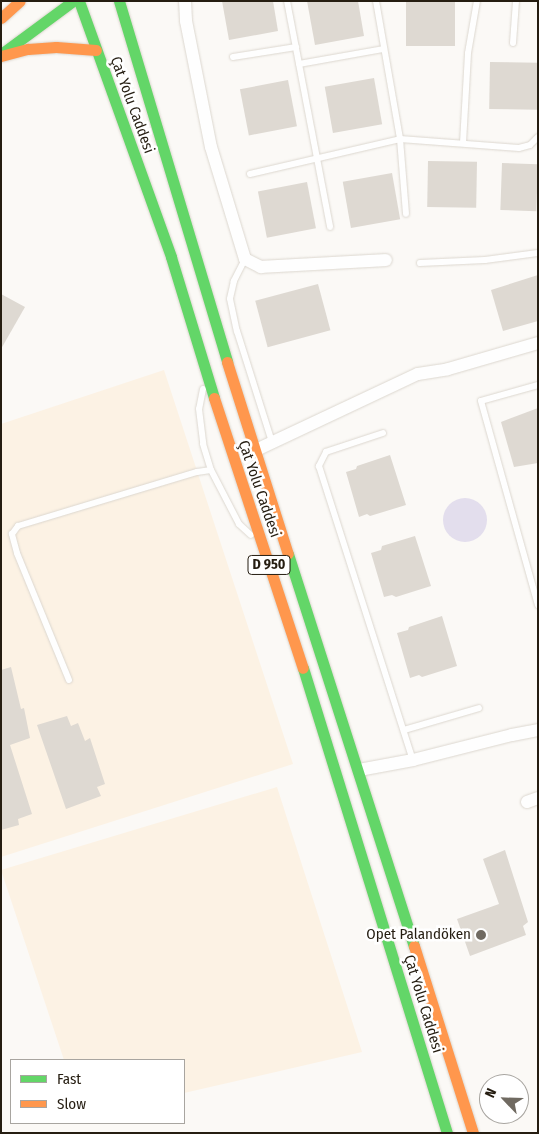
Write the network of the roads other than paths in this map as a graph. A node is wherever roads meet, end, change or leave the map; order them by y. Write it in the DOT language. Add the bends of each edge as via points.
graph roads {
  1 [pos="9,1"];
  2 [pos="20,1"];
  3 [pos="73,1"];
  4 [pos="80,1"];
  5 [pos="119,1"];
  6 [pos="185,1"];
  7 [pos="288,1"];
  8 [pos="376,1"];
  9 [pos="477,1"];
  10 [pos="516,1"];
  11 [pos="1,14"];
  12 [pos="1,18"];
  13 [pos="513,43"];
  14 [pos="296,47"];
  15 [pos="96,50"];
  16 [pos="383,50"];
  17 [pos="1,55"];
  18 [pos="233,57"];
  19 [pos="299,64"];
  20 [pos="538,137"];
  21 [pos="400,139"];
  22 [pos="463,143"];
  23 [pos="317,158"];
  24 [pos="250,174"];
  25 [pos="406,214"];
  26 [pos="330,226"];
  27 [pos="538,253"];
  28 [pos="245,259"];
  29 [pos="386,260"];
  30 [pos="420,263"];
  31 [pos="538,343"];
  32 [pos="207,374"];
  33 [pos="538,385"];
  34 [pos="383,432"];
  35 [pos="272,442"];
  36 [pos="254,451"];
  37 [pos="211,470"];
  38 [pos="262,545"];
  39 [pos="538,605"];
  40 [pos="70,680"];
  41 [pos="479,708"];
  42 [pos="404,730"];
  43 [pos="538,730"];
  44 [pos="413,760"];
  45 [pos="359,770"];
  46 [pos="447,1133"];
  47 [pos="473,1133"];
  1 -- 11 [label="highway"];
  2 -- 12 [label="highway"];
  3 -- 17 [label="highway"];
  4 -- 15 [label="highway, Çat Yolu Caddesi / D 950"];
  5 -- 36 [label="highway, Çat Yolu Caddesi / D 950"];
  6 -- 28 [label="street" via="211,147"];
  7 -- 14 [label="lane"];
  8 -- 16 [label="lane"];
  9 -- 22 [label="lane" via="468,53"];
  10 -- 13 [label="lane"];
  14 -- 18 [label="lane"];
  14 -- 19 [label="lane"];
  15 -- 17 [label="highway" via="56,47"];
  15 -- 32 [label="highway, Çat Yolu Caddesi / D 950" via="171,257"];
  16 -- 19 [label="lane"];
  16 -- 21 [label="lane"];
  19 -- 23 [label="lane"];
  20 -- 22 [label="lane" via="530,145 519,148"];
  21 -- 22 [label="lane"];
  21 -- 23 [label="lane"];
  21 -- 25 [label="lane"];
  23 -- 24 [label="lane"];
  23 -- 26 [label="lane"];
  27 -- 30 [label="lane" via="476,261"];
  28 -- 29 [label="street" via="261,267"];
  28 -- 35 [label="lane" via="234,281 230,299"];
  31 -- 35 [label="street" via="418,374"];
  32 -- 37 [label="lane" via="199,409"];
  32 -- 38 [label="highway, Çat Yolu Caddesi / D 950"];
  33 -- 39 [label="lane" via="481,402"];
  34 -- 42 [label="lane" via="326,452 319,466"];
  35 -- 36 [label="street"];
  36 -- 45 [label="highway, Çat Yolu Caddesi / D 950"];
  37 -- 38 [label="lane" via="239,524"];
  37 -- 40 [label="lane" via="18,526 12,534"];
  38 -- 46 [label="highway, Çat Yolu Caddesi / D 950" via="289,622"];
  41 -- 42 [label="lane"];
  42 -- 44 [label="lane"];
  43 -- 44 [label="street"];
  44 -- 45 [label="street"];
  45 -- 47 [label="highway, Çat Yolu Caddesi / D 950"];
}
